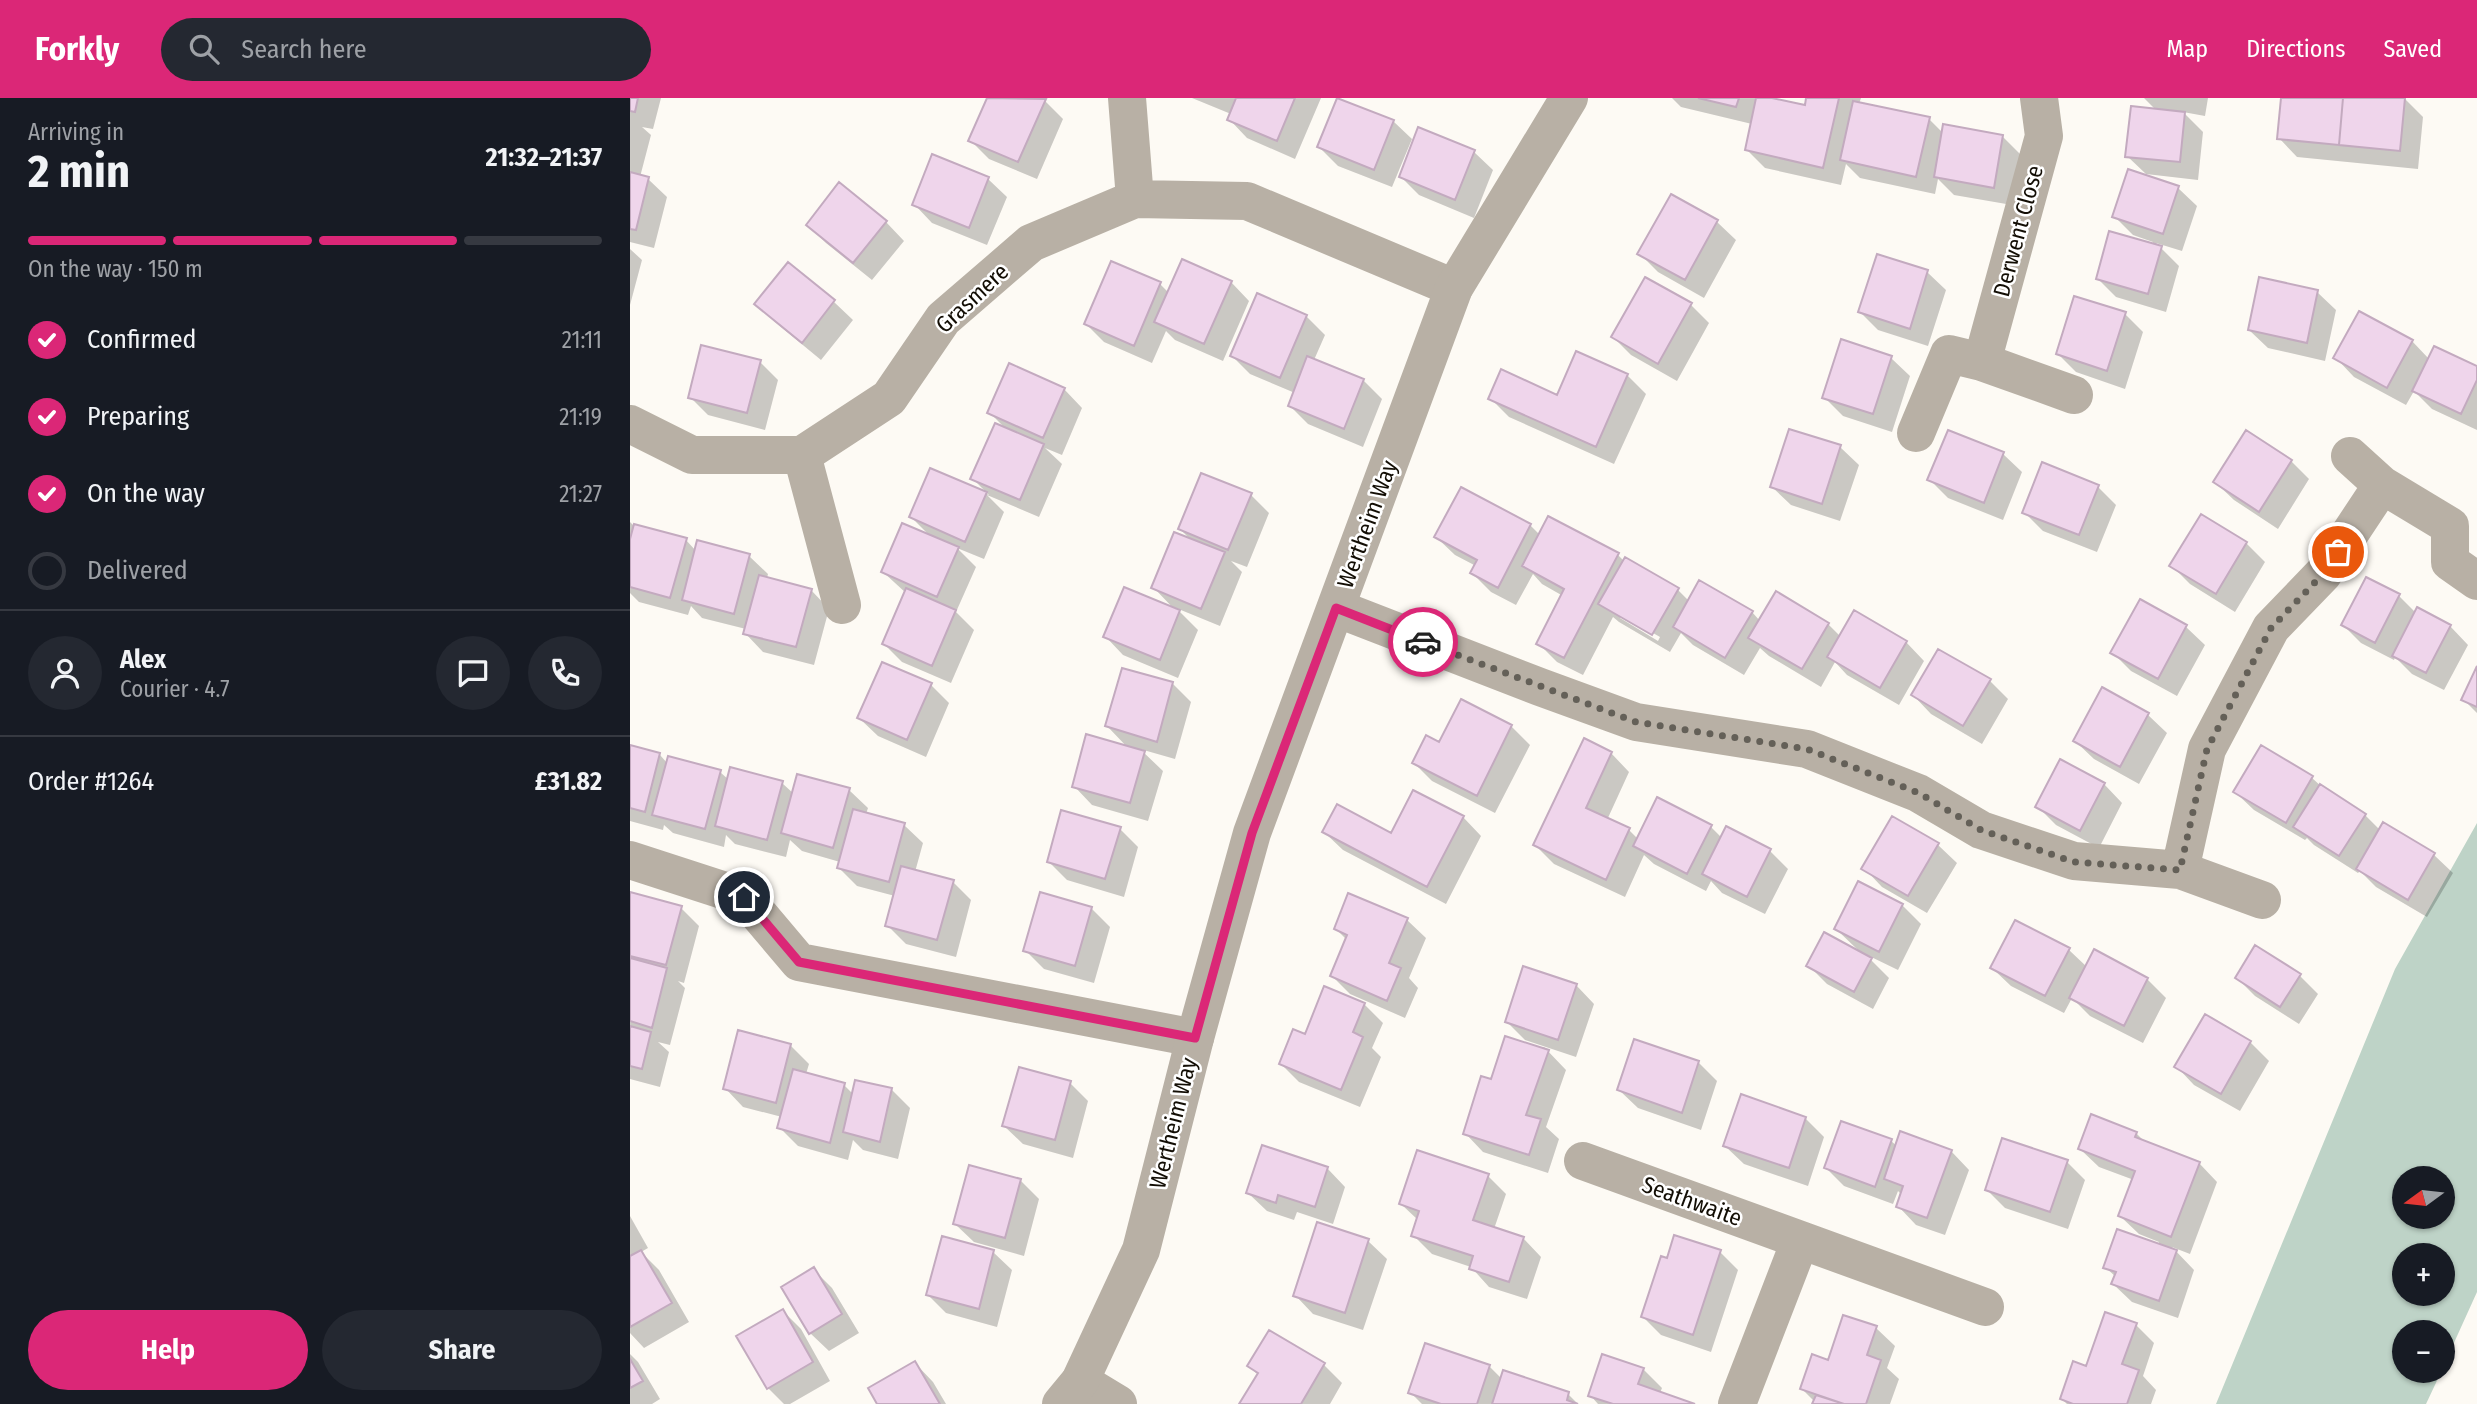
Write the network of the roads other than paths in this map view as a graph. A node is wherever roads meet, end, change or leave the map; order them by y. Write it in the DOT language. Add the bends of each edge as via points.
graph roads {
  1 [pos="1127,98"];
  2 [pos="1569,98"];
  3 [pos="2039,98"];
  4 [pos="1135,199"];
  5 [pos="1454,288"];
  6 [pos="1982,362"];
  7 [pos="2074,395"];
  8 [pos="630,424"];
  9 [pos="1916,433"];
  10 [pos="802,456"];
  11 [pos="2350,456"];
  12 [pos="2382,485"];
  13 [pos="2477,581"];
  14 [pos="842,605"];
  15 [pos="1336,608"];
  16 [pos="630,860"];
  17 [pos="2180,870"];
  18 [pos="2262,900"];
  19 [pos="1195,1038"];
  20 [pos="1583,1161"];
  21 [pos="1800,1241"];
  22 [pos="1985,1307"];
  23 [pos="1070,1392"];
  24 [pos="1118,1404"];
  25 [pos="1737,1404"];
  1 -- 4 [label="street"];
  2 -- 5 [label="street, Wertheim Way"];
  3 -- 6 [label="street, Derwent Close" via="2045,136"];
  4 -- 5 [label="street, Grasmere" via="1247,201"];
  4 -- 10 [label="street, Grasmere" via="1031,243 943,319 888,398"];
  5 -- 15 [label="street, Wertheim Way"];
  6 -- 7 [label="street"];
  6 -- 9 [label="street" via="1949,354"];
  8 -- 10 [label="street" via="692,455"];
  10 -- 14 [label="street"];
  11 -- 12 [label="street"];
  12 -- 13 [label="street" via="2450,526 2450,562"];
  12 -- 17 [label="street" via="2323,574 2271,628 2207,749"];
  15 -- 17 [label="street" via="1636,722 1807,749 1919,793 1981,830 2074,862"];
  15 -- 19 [label="street, Wertheim Way" via="1252,833"];
  16 -- 19 [label="street" via="744,897 799,962"];
  17 -- 18 [label="street"];
  19 -- 23 [label="street, Wertheim Way" via="1141,1251"];
  20 -- 21 [label="street, Seathwaite"];
  21 -- 22 [label="street, Seathwaite"];
  21 -- 25 [label="street"];
  23 -- 24 [label="street"];
}
